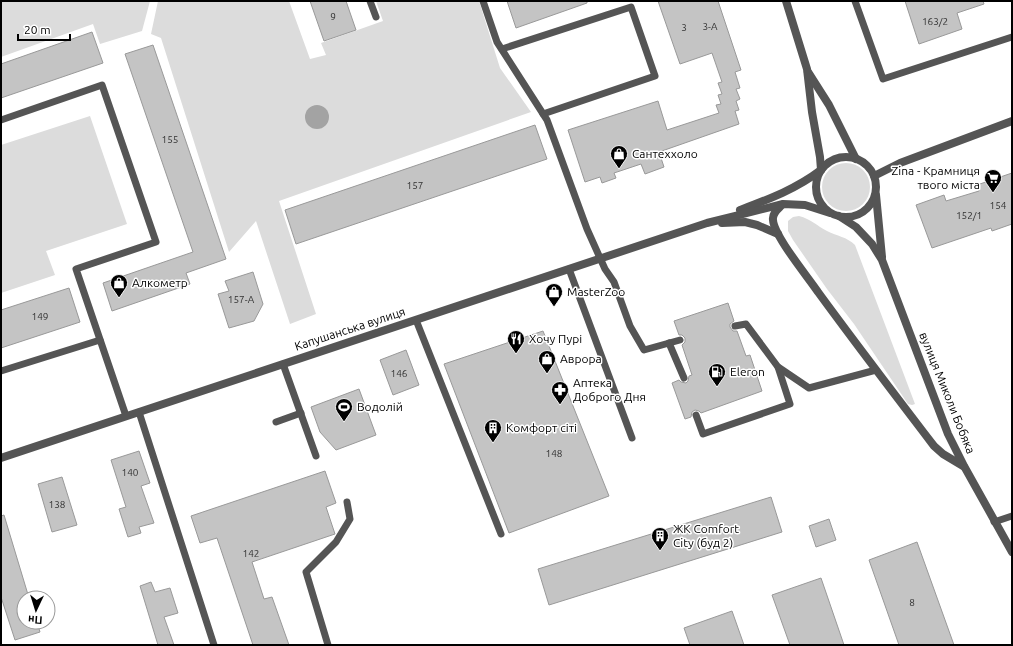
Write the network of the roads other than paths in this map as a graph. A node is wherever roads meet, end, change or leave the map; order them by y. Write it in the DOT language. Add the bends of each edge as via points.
graph roads {
  1 [pos="370,1"];
  2 [pos="483,1"];
  3 [pos="786,1"];
  4 [pos="855,1"];
  5 [pos="376,17"];
  6 [pos="1012,37"];
  7 [pos="502,50"];
  8 [pos="807,69"];
  9 [pos="544,114"];
  10 [pos="1,120"];
  11 [pos="1012,121"];
  12 [pos="856,159"];
  13 [pos="821,170"];
  14 [pos="874,176"];
  15 [pos="876,192"];
  16 [pos="783,204"];
  17 [pos="830,213"];
  18 [pos="839,216"];
  19 [pos="707,223"];
  20 [pos="778,234"];
  21 [pos="600,258"];
  22 [pos="882,260"];
  23 [pos="569,269"];
  24 [pos="416,320"];
  25 [pos="735,326"];
  26 [pos="100,340"];
  27 [pos="680,340"];
  28 [pos="669,343"];
  29 [pos="283,364"];
  30 [pos="778,367"];
  31 [pos="876,370"];
  32 [pos="1,371"];
  33 [pos="684,378"];
  34 [pos="139,412"];
  35 [pos="301,413"];
  36 [pos="696,415"];
  37 [pos="126,416"];
  38 [pos="276,422"];
  39 [pos="632,438"];
  40 [pos="316,456"];
  41 [pos="1,458"];
  42 [pos="964,466"];
  43 [pos="347,502"];
  44 [pos="1012,516"];
  45 [pos="994,522"];
  46 [pos="501,534"];
  47 [pos="1012,552"];
  48 [pos="214,645"];
  49 [pos="328,645"];
  1 -- 5 [label="lane"];
  2 -- 7 [label="lane"];
  3 -- 8 [label="street"];
  4 -- 6 [label="lane" via="883,79"];
  7 -- 9 [label="lane"];
  7 -- 9 [label="lane" via="631,7 655,76"];
  8 -- 12 [label="street" via="829,105"];
  8 -- 13 [label="street"];
  9 -- 21 [label="lane"];
  10 -- 26 [label="lane" via="102,85 156,242 76,270"];
  11 -- 14 [label="street" via="900,163"];
  12 -- 13 [label="street" via="837,158"];
  12 -- 14 [label="street" via="870,168"];
  13 -- 17 [label="street" via="816,182 816,191"];
  13 -- 19 [label="street, Капушанська вулиця" via="793,189"];
  14 -- 15 [label="street"];
  15 -- 18 [label="street" via="867,208 859,214"];
  15 -- 22 [label="street, вулиця Миколи Бобяка"];
  16 -- 17 [label="street, Капушанська вулиця" via="805,205"];
  16 -- 19 [label="street, Капушанська вулиця"];
  16 -- 20 [label="street" via="776,210 773,219"];
  17 -- 18 [label="street"];
  18 -- 22 [label="street, вулиця Миколи Бобяка" via="856,227 872,244"];
  19 -- 20 [label="street" via="745,222"];
  19 -- 21 [label="street, Капушанська вулиця"];
  20 -- 31 [label="street"];
  21 -- 23 [label="street, Капушанська вулиця"];
  21 -- 28 [label="lane" via="614,282 630,326 644,350"];
  22 -- 42 [label="street, вулиця Миколи Бобяка" via="948,434"];
  23 -- 24 [label="street, Капушанська вулиця"];
  23 -- 39 [label="lane"];
  24 -- 29 [label="street, Капушанська вулиця"];
  24 -- 46 [label="lane"];
  25 -- 30 [label="lane" via="746,324"];
  26 -- 32 [label="lane"];
  26 -- 37 [label="lane"];
  27 -- 28 [label="lane"];
  28 -- 33 [label="lane"];
  29 -- 34 [label="street, Капушанська вулиця"];
  29 -- 35 [label="lane"];
  30 -- 31 [label="lane" via="809,388"];
  30 -- 36 [label="lane" via="790,404 703,434"];
  31 -- 42 [label="street" via="934,446"];
  34 -- 37 [label="street, Капушанська вулиця"];
  34 -- 48 [label="lane"];
  35 -- 38 [label="lane"];
  35 -- 40 [label="lane"];
  37 -- 41 [label="street, Капушанська вулиця"];
  42 -- 45 [label="street, вулиця Миколи Бобяка"];
  43 -- 49 [label="lane" via="350,519 336,542 306,572"];
  44 -- 45 [label="lane"];
  45 -- 47 [label="street, вулиця Миколи Бобяка"];
}
